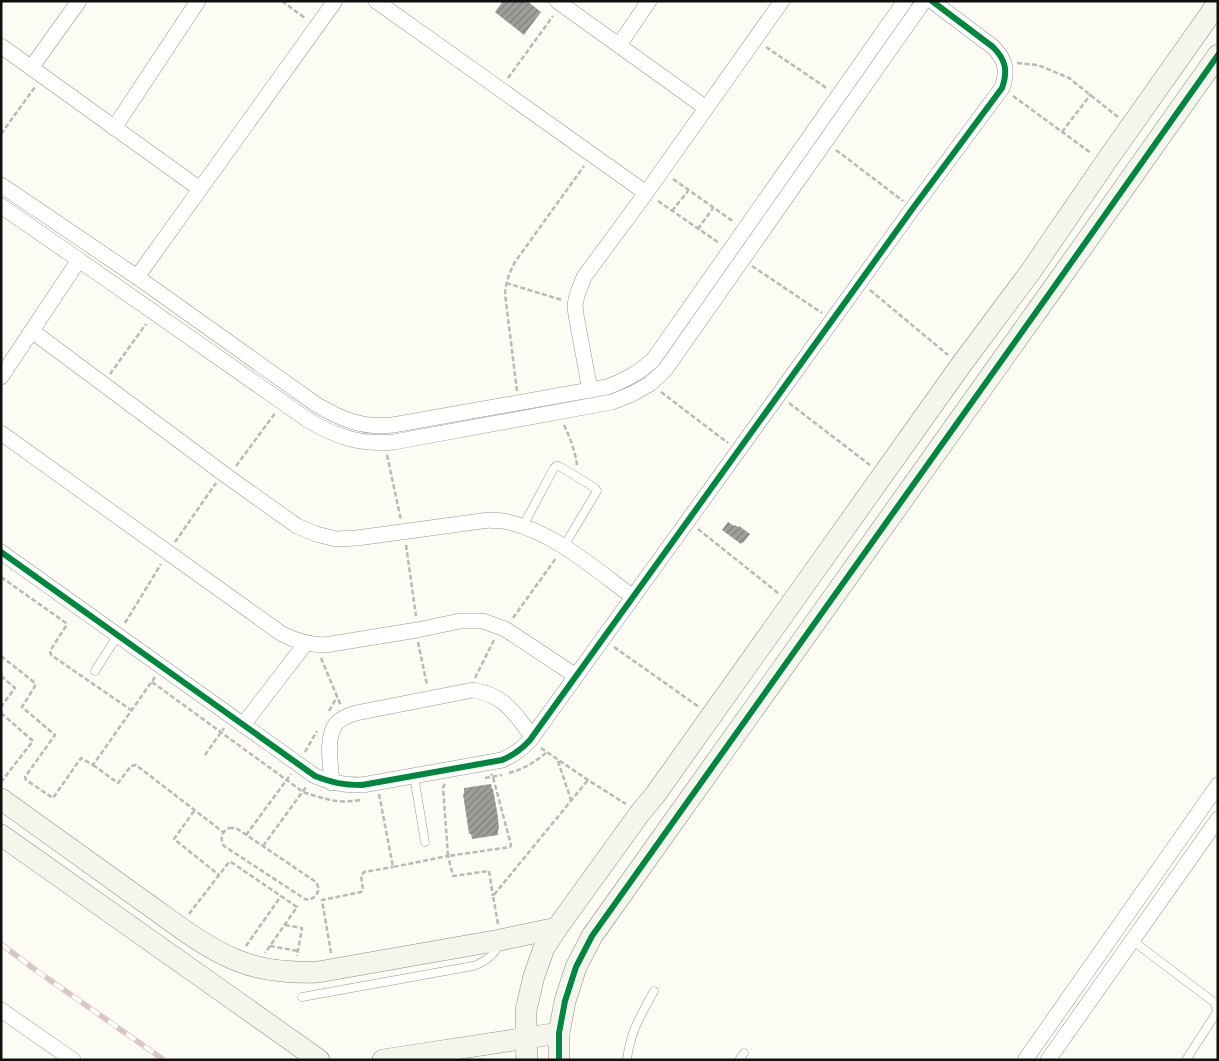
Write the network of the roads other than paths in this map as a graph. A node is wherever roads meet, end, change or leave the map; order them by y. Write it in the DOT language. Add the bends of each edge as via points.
graph roads {
  1 [pos="79,1"];
  2 [pos="198,1"];
  3 [pos="334,1"];
  4 [pos="376,1"];
  5 [pos="649,1"];
  6 [pos="782,1"];
  7 [pos="905,1"];
  8 [pos="924,1"];
  9 [pos="932,1"];
  10 [pos="559,3"];
  11 [pos="1218,3"];
  12 [pos="1210,31"];
  13 [pos="618,45"];
  14 [pos="1,46"];
  15 [pos="1218,55"];
  16 [pos="37,72"];
  17 [pos="837,98"];
  18 [pos="706,108"];
  19 [pos="849,108"];
  20 [pos="114,128"];
  21 [pos="1,185"];
  22 [pos="200,190"];
  23 [pos="646,193"];
  24 [pos="2,207"];
  25 [pos="79,260"];
  26 [pos="1031,271"];
  27 [pos="137,277"];
  28 [pos="1054,287"];
  29 [pos="685,315"];
  30 [pos="698,324"];
  31 [pos="32,331"];
  32 [pos="228,342"];
  33 [pos="218,357"];
  34 [pos="1,377"];
  35 [pos="590,390"];
  36 [pos="458,413"];
  37 [pos="460,429"];
  38 [pos="1,433"];
  39 [pos="523,526"];
  40 [pos="564,546"];
  41 [pos="1,552"];
  42 [pos="633,597"];
  43 [pos="118,635"];
  44 [pos="310,644"];
  45 [pos="95,671"];
  46 [pos="576,676"];
  47 [pos="238,721"];
  48 [pos="531,738"];
  49 [pos="414,776"];
  50 [pos="332,783"];
  51 [pos="1218,785"];
  52 [pos="655,795"];
  53 [pos="1,799"];
  54 [pos="679,812"];
  55 [pos="1218,819"];
  56 [pos="1,835"];
  57 [pos="425,842"];
  58 [pos="557,928"];
  59 [pos="187,932"];
  60 [pos="500,940"];
  61 [pos="1133,941"];
  62 [pos="177,960"];
  63 [pos="654,991"];
  64 [pos="302,997"];
  65 [pos="1,1010"];
  66 [pos="559,1032"];
  67 [pos="526,1038"];
  68 [pos="72,1060"];
  69 [pos="319,1060"];
  70 [pos="383,1060"];
  71 [pos="527,1060"];
  72 [pos="559,1060"];
  73 [pos="627,1060"];
  74 [pos="1025,1060"];
  75 [pos="1048,1060"];
  76 [pos="1186,1060"];
  1 -- 16 [label="street"];
  2 -- 20 [label="street"];
  3 -- 22 [label="street"];
  4 -- 23 [label="street"];
  5 -- 13 [label="street"];
  6 -- 18 [label="street"];
  7 -- 17 [label="street"];
  8 -- 19 [label="street"];
  9 -- 42 [label="street" via="999,54 1005,71 1002,88"];
  10 -- 13 [label="street"];
  11 -- 12 [label="street"];
  12 -- 26 [label="street" via="1130,127"];
  13 -- 18 [label="street"];
  14 -- 16 [label="street"];
  15 -- 28 [label="street"];
  16 -- 20 [label="street"];
  17 -- 19 [label="street"];
  17 -- 29 [label="street"];
  18 -- 23 [label="street"];
  19 -- 30 [label="street"];
  20 -- 22 [label="street"];
  21 -- 27 [label="street"];
  22 -- 27 [label="street"];
  23 -- 35 [label="street" via="580,286 575,304 576,316"];
  24 -- 25 [label="street"];
  25 -- 31 [label="street"];
  25 -- 33 [label="street"];
  26 -- 28 [label="street"];
  26 -- 52 [label="street"];
  27 -- 32 [label="street"];
  28 -- 54 [label="street"];
  29 -- 30 [label="street"];
  29 -- 35 [label="street" via="653,360 640,372 624,381"];
  30 -- 37 [label="street" via="665,370 632,394 612,402"];
  31 -- 34 [label="street"];
  31 -- 39 [label="street" via="228,477 298,526 316,534 357,538 489,520"];
  32 -- 33 [label="street"];
  32 -- 36 [label="street" via="344,420 372,426 392,425"];
  33 -- 37 [label="street" via="324,430 338,436 384,442"];
  35 -- 36 [label="street"];
  36 -- 37 [label="street"];
  38 -- 44 [label="street" via="282,634"];
  39 -- 40 [label="street"];
  39 -- 40 [label="lane" via="556,466 559,466 596,491"];
  40 -- 42 [label="street"];
  41 -- 43 [label="street"];
  42 -- 46 [label="street"];
  43 -- 45 [label="lane"];
  43 -- 47 [label="street"];
  44 -- 46 [label="street" via="325,645 460,621 483,621 502,628"];
  44 -- 47 [label="street"];
  46 -- 48 [label="street"];
  47 -- 50 [label="street" via="315,776"];
  48 -- 49 [label="street" via="513,756 502,760"];
  48 -- 50 [label="street" via="509,706 486,692 473,690 356,713 336,723 331,733"];
  49 -- 50 [label="street" via="362,785"];
  49 -- 57 [label="lane"];
  51 -- 74 [label="street"];
  52 -- 54 [label="street"];
  52 -- 58 [label="street"];
  53 -- 59 [label="street"];
  54 -- 66 [label="street" via="592,936 576,967"];
  55 -- 61 [label="street"];
  56 -- 62 [label="street"];
  58 -- 60 [label="street"];
  58 -- 67 [label="street" via="544,948 534,976 526,1010"];
  59 -- 60 [label="street" via="216,951 246,963 294,973 318,972"];
  59 -- 62 [label="street"];
  60 -- 64 [label="lane" via="493,954 480,964"];
  61 -- 75 [label="street"];
  61 -- 76 [label="lane" via="1215,1003 1217,1012"];
  62 -- 69 [label="street"];
  63 -- 73 [label="lane" via="634,1027"];
  65 -- 68 [label="street"];
  66 -- 67 [label="street"];
  66 -- 72 [label="street"];
  67 -- 70 [label="street"];
  67 -- 71 [label="street"];
}
